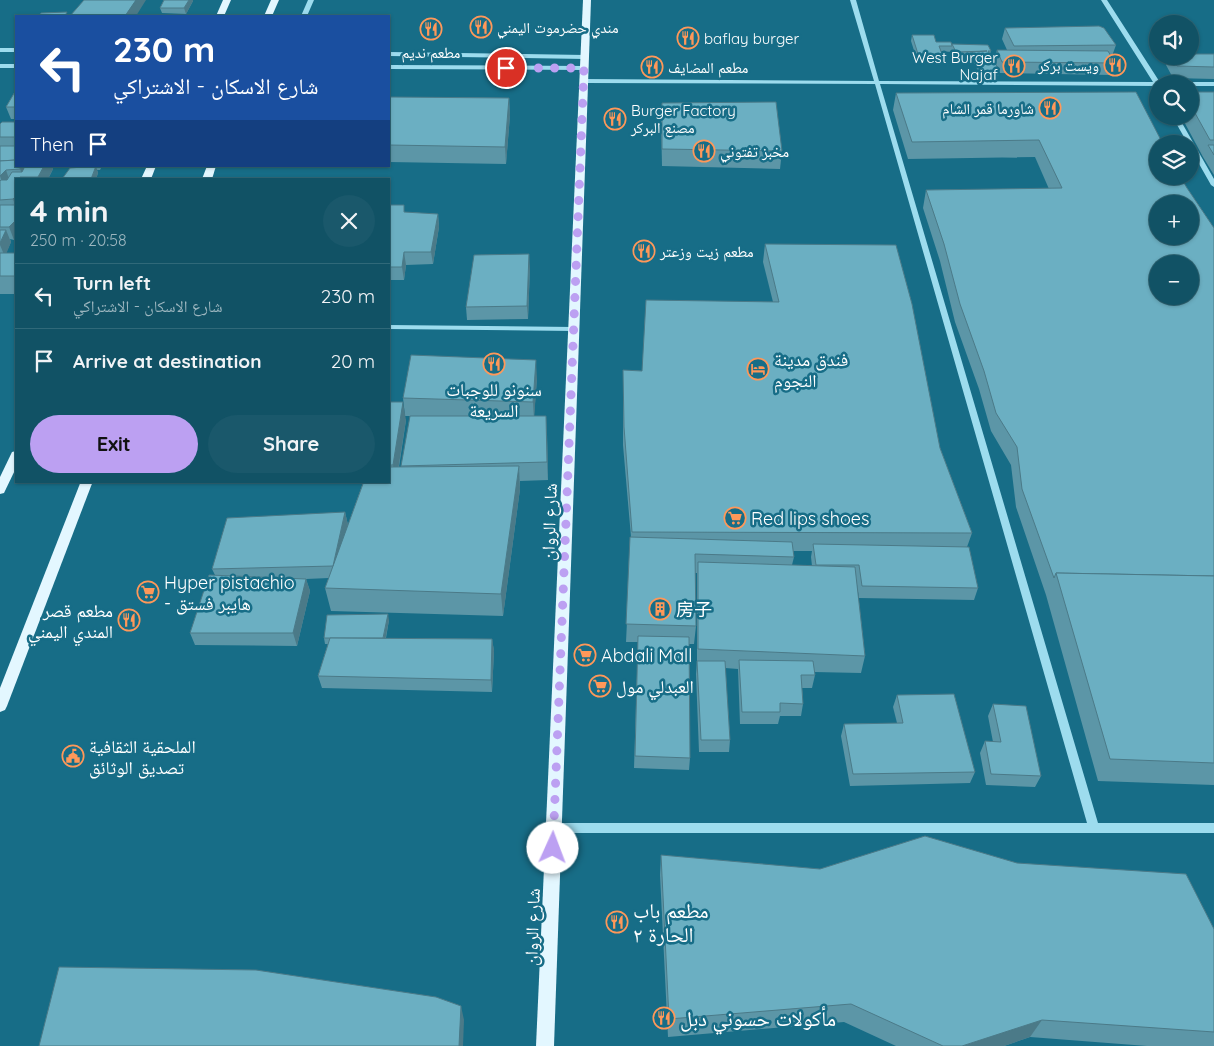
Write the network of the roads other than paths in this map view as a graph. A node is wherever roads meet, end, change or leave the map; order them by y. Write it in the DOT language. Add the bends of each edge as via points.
graph roads {
  1 [pos="227,0"];
  2 [pos="274,0"];
  3 [pos="311,0"];
  4 [pos="587,0"];
  5 [pos="853,0"];
  6 [pos="1104,0"];
  7 [pos="220,15"];
  8 [pos="269,15"];
  9 [pos="304,15"];
  10 [pos="0,50"];
  11 [pos="15,50"];
  12 [pos="390,54"];
  13 [pos="0,66"];
  14 [pos="15,66"];
  15 [pos="390,67"];
  16 [pos="585,69"];
  17 [pos="1151,75"];
  18 [pos="877,82"];
  19 [pos="1199,84"];
  20 [pos="1214,84"];
  21 [pos="1149,85"];
  22 [pos="1180,125"];
  23 [pos="1214,185"];
  24 [pos="390,327"];
  25 [pos="574,329"];
  26 [pos="15,458"];
  27 [pos="86,483"];
  28 [pos="0,490"];
  29 [pos="0,706"];
  30 [pos="554,828"];
  31 [pos="1094,828"];
  32 [pos="1214,828"];
  33 [pos="545,1046"];
  1 -- 7 [label="main road"];
  2 -- 8 [label="main road"];
  3 -- 9 [label="street"];
  4 -- 16 [label="main road, شارع الروان"];
  5 -- 18 [label="street"];
  6 -- 17 [label="street"];
  10 -- 11 [label="street"];
  12 -- 16 [label="street"];
  13 -- 14 [label="street"];
  15 -- 16 [label="street"];
  16 -- 18 [label="street"];
  16 -- 25 [label="main road, شارع الروان"];
  18 -- 21 [label="street"];
  18 -- 31 [label="street"];
  19 -- 20 [label="street"];
  22 -- 23 [label="street"];
  24 -- 25 [label="street"];
  25 -- 30 [label="main road, شارع الروان"];
  26 -- 28 [label="main road"];
  27 -- 29 [label="main road"];
  30 -- 31 [label="street"];
  30 -- 33 [label="main road, شارع الروان"];
  31 -- 32 [label="street"];
}
